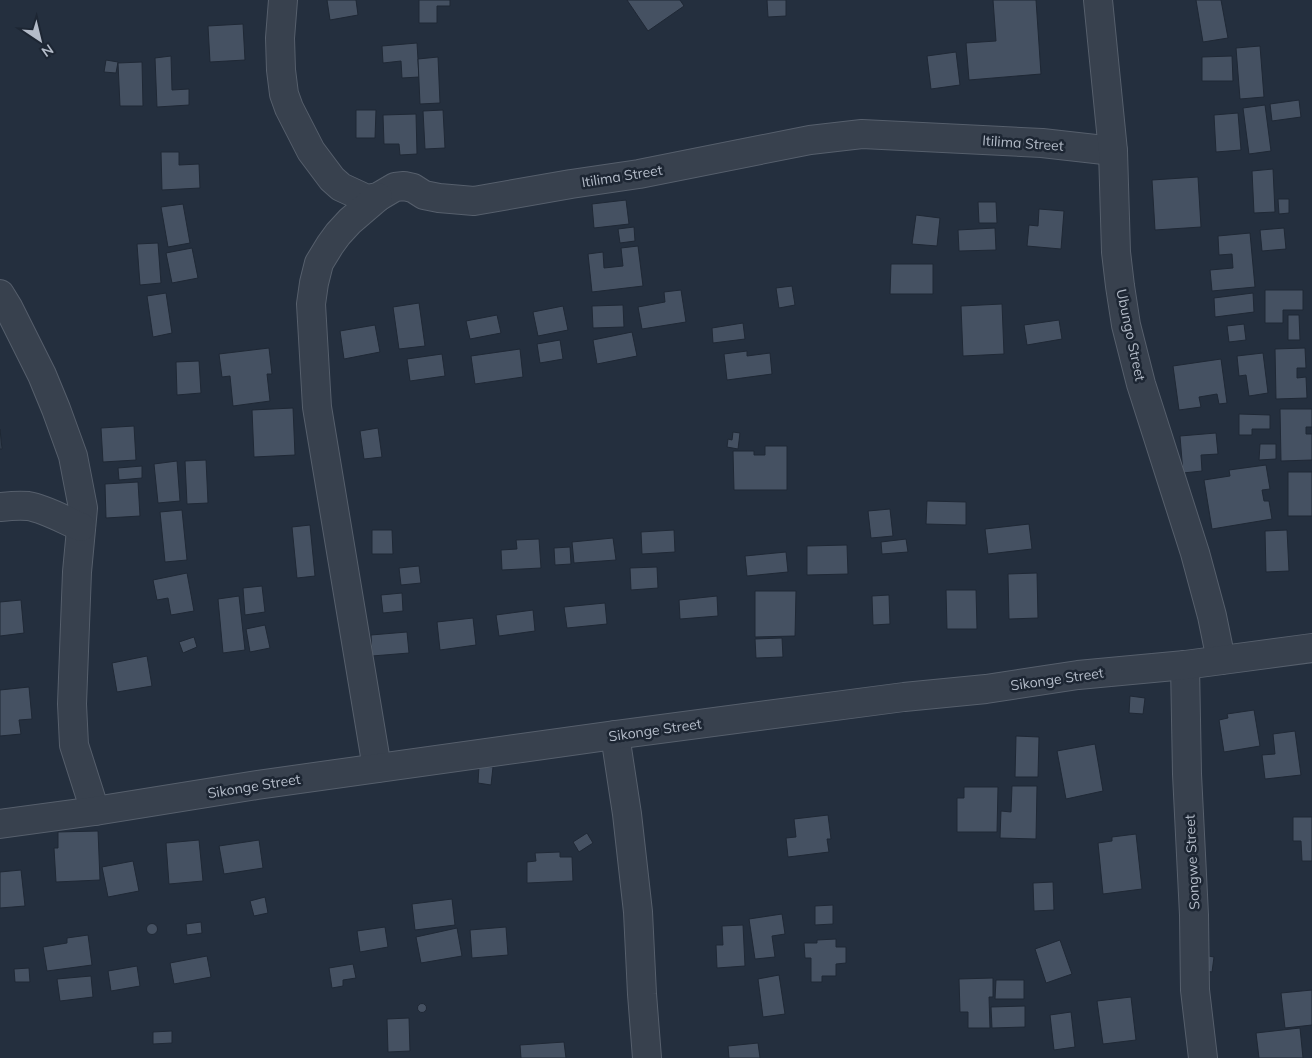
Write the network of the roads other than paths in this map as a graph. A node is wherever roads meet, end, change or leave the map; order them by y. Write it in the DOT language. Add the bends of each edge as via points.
graph roads {
  1 [pos="282,0"];
  2 [pos="1098,0"];
  3 [pos="1113,151"];
  4 [pos="378,197"];
  5 [pos="0,294"];
  6 [pos="0,507"];
  7 [pos="81,528"];
  8 [pos="1312,648"];
  9 [pos="1221,660"];
  10 [pos="1185,665"];
  11 [pos="615,736"];
  12 [pos="377,768"];
  13 [pos="95,811"];
  14 [pos="0,824"];
  15 [pos="647,1058"];
  16 [pos="1203,1058"];
  1 -- 4 [label="street" via="280,38 284,94 298,126 325,171 341,187 367,199"];
  2 -- 3 [label="street, Ubungo Street"];
  3 -- 4 [label="street, Itilima Street" via="1042,143 862,134 810,140 639,174 474,201 424,195 404,186 395,187"];
  3 -- 9 [label="street, Ubungo Street" via="1116,252 1126,324 1141,384 1195,553"];
  4 -- 12 [label="street, Itilima Street" via="350,221 330,245 319,263 311,304 317,407"];
  5 -- 7 [label="street" via="42,375 72,456 83,508"];
  6 -- 7 [label="street" via="30,506"];
  7 -- 13 [label="street" via="72,704 74,745"];
  8 -- 9 [label="street, Sikonge Street"];
  9 -- 10 [label="street, Sikonge Street"];
  10 -- 11 [label="street, Sikonge Street" via="1078,675"];
  10 -- 16 [label="street, Songwe Street" via="1195,990"];
  11 -- 12 [label="street, Sikonge Street"];
  11 -- 15 [label="street" via="638,912"];
  12 -- 13 [label="street, Sikonge Street"];
  13 -- 14 [label="street, Sikonge Street"];
}
